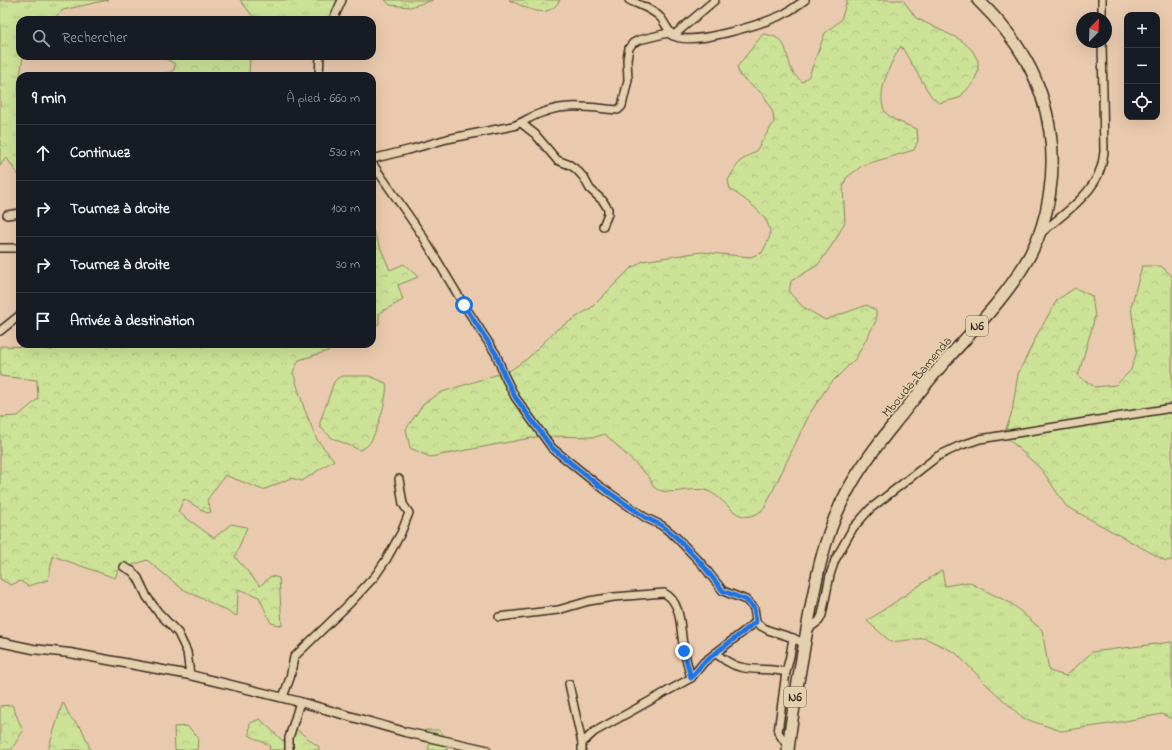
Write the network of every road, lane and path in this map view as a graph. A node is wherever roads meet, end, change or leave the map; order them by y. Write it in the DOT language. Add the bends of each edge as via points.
graph roads {
  1 [pos="342,0"];
  2 [pos="629,0"];
  3 [pos="715,0"];
  4 [pos="805,0"];
  5 [pos="978,0"];
  6 [pos="1102,0"];
  7 [pos="1102,12"];
  8 [pos="335,16"];
  9 [pos="673,36"];
  10 [pos="1102,48"];
  11 [pos="320,60"];
  12 [pos="319,72"];
  13 [pos="521,123"];
  14 [pos="376,157"];
  15 [pos="376,169"];
  16 [pos="16,214"];
  17 [pos="7,215"];
  18 [pos="603,226"];
  19 [pos="1040,233"];
  20 [pos="0,248"];
  21 [pos="16,248"];
  22 [pos="16,318"];
  23 [pos="0,331"];
  24 [pos="1172,408"];
  25 [pos="399,480"];
  26 [pos="124,567"];
  27 [pos="499,617"];
  28 [pos="756,622"];
  29 [pos="807,630"];
  30 [pos="793,638"];
  31 [pos="0,642"];
  32 [pos="805,644"];
  33 [pos="715,653"];
  34 [pos="786,672"];
  35 [pos="190,675"];
  36 [pos="691,678"];
  37 [pos="569,684"];
  38 [pos="283,697"];
  39 [pos="300,702"];
  40 [pos="582,746"];
  41 [pos="789,749"];
  42 [pos="289,750"];
  43 [pos="486,750"];
  1 -- 8 [label="street"];
  2 -- 9 [label="street" via="654,13"];
  3 -- 9 [label="street"];
  4 -- 9 [label="street" via="783,14 757,25 687,40"];
  5 -- 19 [label="highway, Mbouda-Bamenda / N6" via="998,19 1026,60 1039,87 1048,120 1053,148 1053,171"];
  6 -- 7 [label="street"];
  9 -- 13 [label="street" via="668,33 639,40 629,48 628,80 620,109 570,107 545,111"];
  10 -- 19 [label="street" via="1104,152 1101,168 1095,181 1080,200"];
  11 -- 12 [label="street"];
  13 -- 14 [label="street"];
  13 -- 18 [label="street" via="535,134 557,160 577,170 590,189 603,201 608,208"];
  15 -- 28 [label="street" via="422,235 496,354 515,397 552,448 598,485 675,536 723,591 746,600 754,608"];
  16 -- 17 [label="street"];
  19 -- 29 [label="highway, Mbouda-Bamenda / N6" via="1030,255 999,301 943,364 866,459 834,518 823,551"];
  20 -- 21 [label="street"];
  22 -- 23 [label="street"];
  24 -- 29 [label="street" via="980,439 938,456 870,509 853,528 830,575 822,615 819,621"];
  25 -- 38 [label="street" via="403,504 409,513 401,533 375,576 294,657"];
  26 -- 35 [label="street" via="138,578 147,597 178,633 187,652"];
  27 -- 36 [label="street" via="558,610 614,597 664,593 677,610 682,624 682,643"];
  28 -- 30 [label="street" via="768,630"];
  28 -- 33 [label="street"];
  29 -- 32 [label="highway, Mbouda-Bamenda / N6"];
  30 -- 32 [label="street"];
  30 -- 34 [label="street"];
  31 -- 35 [label="street"];
  32 -- 41 [label="highway, Mbouda-Bamenda / N6" via="793,707"];
  33 -- 34 [label="street" via="740,667"];
  33 -- 36 [label="street"];
  34 -- 41 [label="street" via="778,732"];
  35 -- 38 [label="street"];
  36 -- 40 [label="street" via="594,732"];
  37 -- 40 [label="street"];
  38 -- 39 [label="street"];
  39 -- 42 [label="street" via="289,738"];
  39 -- 43 [label="street" via="405,732"];
}
